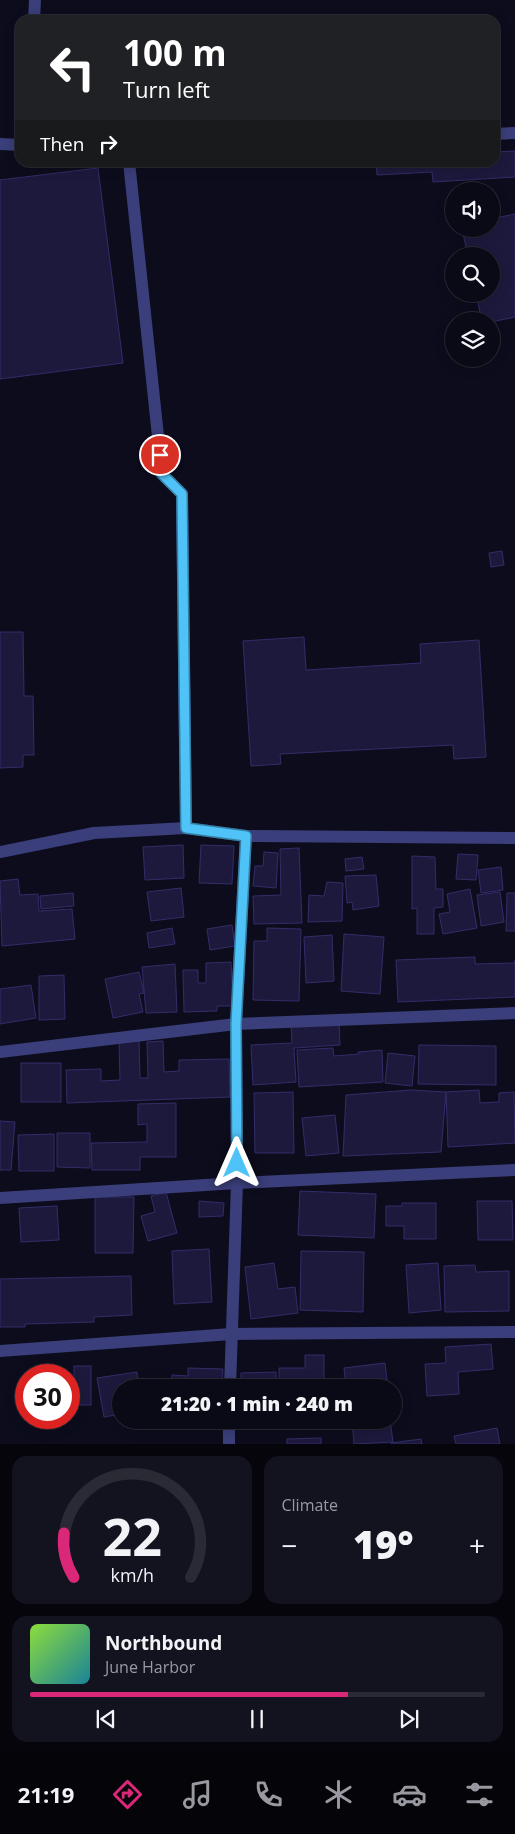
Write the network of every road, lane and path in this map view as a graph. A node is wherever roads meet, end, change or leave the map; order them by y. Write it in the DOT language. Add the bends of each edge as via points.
graph roads {
  1 [pos="35,0"];
  2 [pos="34,15"];
  3 [pos="515,133"];
  4 [pos="500,134"];
  5 [pos="0,144"];
  6 [pos="15,145"];
  7 [pos="130,167"];
  8 [pos="186,828"];
  9 [pos="246,836"];
  10 [pos="515,838"];
  11 [pos="0,852"];
  12 [pos="515,1013"];
  13 [pos="236,1024"];
  14 [pos="0,1052"];
  15 [pos="515,1170"];
  16 [pos="237,1183"];
  17 [pos="0,1198"];
  18 [pos="515,1332"];
  19 [pos="231,1334"];
  20 [pos="0,1350"];
  21 [pos="230,1379"];
  22 [pos="229,1429"];
  23 [pos="229,1444"];
  1 -- 2 [label="street"];
  3 -- 4 [label="street"];
  5 -- 6 [label="street"];
  7 -- 8 [label="street" via="162,474 182,494"];
  8 -- 9 [label="street"];
  8 -- 11 [label="street" via="94,833"];
  9 -- 10 [label="street"];
  9 -- 13 [label="street"];
  12 -- 13 [label="street"];
  13 -- 14 [label="street"];
  13 -- 16 [label="street"];
  15 -- 16 [label="street"];
  16 -- 17 [label="street"];
  16 -- 19 [label="street"];
  18 -- 19 [label="street"];
  19 -- 20 [label="street"];
  19 -- 21 [label="street"];
  22 -- 23 [label="street"];
}
